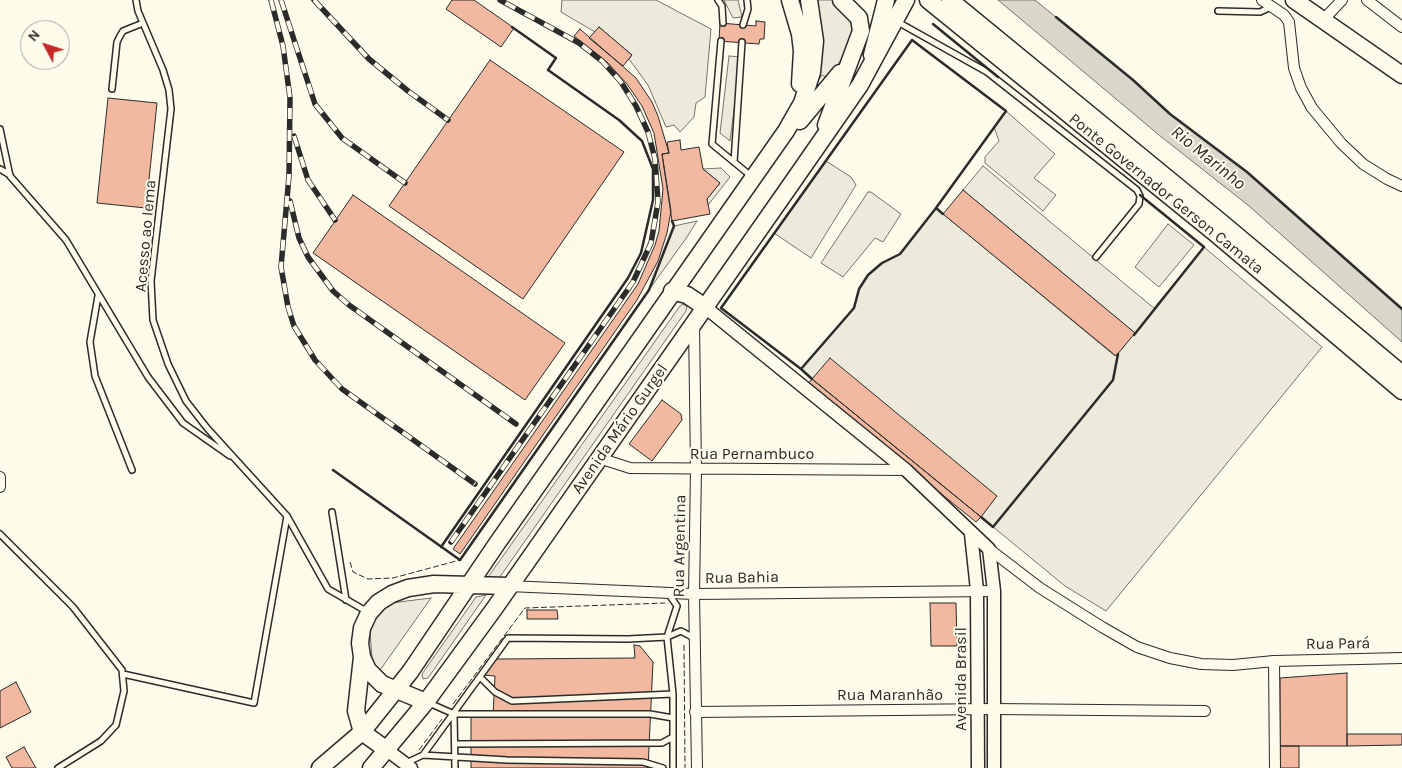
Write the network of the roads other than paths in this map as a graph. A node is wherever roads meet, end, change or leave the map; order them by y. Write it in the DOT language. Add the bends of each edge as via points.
graph roads {
  1 [pos="136,0"];
  2 [pos="718,0"];
  3 [pos="747,0"];
  4 [pos="790,0"];
  5 [pos="809,0"];
  6 [pos="841,0"];
  7 [pos="875,0"];
  8 [pos="886,0"];
  9 [pos="906,0"];
  10 [pos="928,0"];
  11 [pos="950,0"];
  12 [pos="1262,0"];
  13 [pos="1294,0"];
  14 [pos="1342,0"];
  15 [pos="1366,0"];
  16 [pos="1271,7"];
  17 [pos="1218,11"];
  18 [pos="1317,16"];
  19 [pos="896,21"];
  20 [pos="143,23"];
  21 [pos="722,23"];
  22 [pos="742,25"];
  23 [pos="1402,27"];
  24 [pos="877,34"];
  25 [pos="720,41"];
  26 [pos="742,42"];
  27 [pos="847,63"];
  28 [pos="1402,75"];
  29 [pos="860,85"];
  30 [pos="112,89"];
  31 [pos="0,129"];
  32 [pos="786,131"];
  33 [pos="820,144"];
  34 [pos="776,145"];
  35 [pos="734,162"];
  36 [pos="0,169"];
  37 [pos="10,176"];
  38 [pos="753,178"];
  39 [pos="1402,186"];
  40 [pos="1096,257"];
  41 [pos="672,292"];
  42 [pos="99,295"];
  43 [pos="705,307"];
  44 [pos="1316,318"];
  45 [pos="694,324"];
  46 [pos="1402,374"];
  47 [pos="1402,391"];
  48 [pos="1402,400"];
  49 [pos="599,458"];
  50 [pos="236,460"];
  51 [pos="696,469"];
  52 [pos="132,470"];
  53 [pos="906,470"];
  54 [pos="0,477"];
  55 [pos="0,487"];
  56 [pos="332,512"];
  57 [pos="287,516"];
  58 [pos="0,534"];
  59 [pos="972,534"];
  60 [pos="989,549"];
  61 [pos="469,585"];
  62 [pos="508,586"];
  63 [pos="977,590"];
  64 [pos="994,591"];
  65 [pos="668,593"];
  66 [pos="694,594"];
  67 [pos="346,600"];
  68 [pos="369,613"];
  69 [pos="668,637"];
  70 [pos="694,638"];
  71 [pos="362,657"];
  72 [pos="1402,658"];
  73 [pos="1274,661"];
  74 [pos="123,674"];
  75 [pos="480,677"];
  76 [pos="396,690"];
  77 [pos="673,694"];
  78 [pos="426,702"];
  79 [pos="994,709"];
  80 [pos="978,710"];
  81 [pos="1205,711"];
  82 [pos="695,712"];
  83 [pos="454,714"];
  84 [pos="673,718"];
  85 [pos="362,732"];
  86 [pos="673,737"];
  87 [pos="455,744"];
  88 [pos="387,750"];
  89 [pos="423,755"];
  90 [pos="455,758"];
  91 [pos="407,766"];
  92 [pos="58,768"];
  93 [pos="320,768"];
  94 [pos="371,768"];
  95 [pos="455,768"];
  96 [pos="663,768"];
  97 [pos="673,768"];
  98 [pos="697,768"];
  99 [pos="978,768"];
  100 [pos="994,768"];
  101 [pos="1275,768"];
  1 -- 20 [label="lane, Acesso ao Iema"];
  2 -- 21 [label="lane" via="722,6"];
  3 -- 22 [label="lane" via="748,9"];
  4 -- 32 [label="main road" via="800,34 802,68 797,102"];
  5 -- 32 [label="main road" via="815,40 812,72 802,103"];
  6 -- 27 [label="main road" via="861,21 858,41"];
  7 -- 24 [label="main road"];
  8 -- 24 [label="main road"];
  9 -- 19 [label="main road"];
  10 -- 44 [label="main road, Ponte Governador Gerson Camata"];
  11 -- 46 [label="main road, Ponte Governador Gerson Camata"];
  12 -- 16 [label="street"];
  13 -- 18 [label="main road"];
  14 -- 18 [label="street"];
  15 -- 23 [label="street"];
  16 -- 17 [label="lane" via="1260,12"];
  16 -- 39 [label="street" via="1289,22 1294,68 1312,108 1363,164"];
  18 -- 28 [label="main road"];
  19 -- 29 [label="main road"];
  19 -- 40 [label="lane" via="997,80 1137,190 1139,204"];
  20 -- 30 [label="lane" via="123,31 117,42"];
  20 -- 50 [label="lane, Acesso ao Iema" via="163,70 171,109 151,281 153,320 168,364 186,401"];
  24 -- 29 [label="main road"];
  25 -- 35 [label="lane" via="712,144"];
  26 -- 35 [label="lane"];
  27 -- 33 [label="main road"];
  27 -- 34 [label="main road"];
  29 -- 33 [label="main road, Avenida Mário Gurgel"];
  31 -- 37 [label="lane"];
  32 -- 34 [label="main road"];
  33 -- 43 [label="main road, Avenida Mário Gurgel"];
  34 -- 38 [label="main road"];
  35 -- 38 [label="lane"];
  36 -- 37 [label="lane"];
  37 -- 42 [label="lane" via="66,240"];
  38 -- 41 [label="main road"];
  41 -- 43 [label="main road" via="687,295"];
  41 -- 61 [label="main road"];
  42 -- 50 [label="lane" via="148,377 183,424"];
  42 -- 52 [label="lane" via="90,342 95,376"];
  43 -- 45 [label="main road, Avenida Mário Gurgel"];
  43 -- 53 [label="street"];
  44 -- 47 [label="main road, Ponte Governador Gerson Camata"];
  44 -- 48 [label="main road"];
  45 -- 49 [label="main road, Avenida Mário Gurgel"];
  45 -- 51 [label="street, Rua Argentina"];
  49 -- 51 [label="street, Rua Pernambuco" via="630,468"];
  49 -- 62 [label="main road, Avenida Mário Gurgel"];
  50 -- 57 [label="lane, Acesso ao Iema"];
  51 -- 53 [label="street, Rua Pernambuco"];
  51 -- 66 [label="street, Rua Argentina"];
  53 -- 59 [label="street"];
  54 -- 55 [label="street"];
  56 -- 67 [label="lane"];
  57 -- 67 [label="lane, Acesso ao Iema" via="328,589"];
  57 -- 74 [label="lane" via="254,703"];
  58 -- 74 [label="lane" via="73,607"];
  59 -- 60 [label="street"];
  59 -- 63 [label="street, Avenida Brasil"];
  60 -- 64 [label="street, Avenida Brasil"];
  60 -- 73 [label="street, Rua Pará" via="1040,588 1137,647 1201,664"];
  61 -- 62 [label="main road"];
  61 -- 68 [label="main road" via="434,584 408,588 385,598"];
  61 -- 76 [label="main road"];
  62 -- 65 [label="street, Rua Bahia"];
  62 -- 78 [label="main road, Avenida Mário Gurgel"];
  63 -- 64 [label="street"];
  63 -- 66 [label="street, Rua Bahia"];
  63 -- 80 [label="street, Avenida Brasil"];
  64 -- 79 [label="street, Avenida Brasil"];
  65 -- 66 [label="street, Rua Bahia"];
  65 -- 69 [label="lane" via="676,606"];
  66 -- 70 [label="street, Rua Argentina"];
  67 -- 68 [label="lane, Acesso ao Iema"];
  68 -- 71 [label="main road" via="362,628"];
  69 -- 70 [label="lane" via="681,631"];
  69 -- 75 [label="lane" via="508,638"];
  69 -- 77 [label="lane"];
  70 -- 82 [label="street, Rua Argentina"];
  71 -- 76 [label="main road" via="374,678"];
  71 -- 85 [label="main road" via="356,711"];
  72 -- 73 [label="street, Rua Pará"];
  73 -- 101 [label="street"];
  74 -- 92 [label="lane" via="124,691 116,725 101,741"];
  75 -- 77 [label="lane" via="508,701"];
  75 -- 83 [label="lane"];
  76 -- 78 [label="main road"];
  76 -- 85 [label="main road"];
  77 -- 84 [label="lane"];
  78 -- 83 [label="lane"];
  78 -- 88 [label="main road, Avenida Mário Gurgel"];
  79 -- 80 [label="street, Rua Maranhão"];
  79 -- 81 [label="street, Rua Maranhão"];
  79 -- 100 [label="street, Avenida Brasil"];
  80 -- 82 [label="street, Rua Maranhão"];
  80 -- 99 [label="street, Avenida Brasil"];
  82 -- 98 [label="street, Rua Argentina"];
  83 -- 84 [label="lane" via="650,714"];
  83 -- 87 [label="lane"];
  83 -- 89 [label="lane"];
  84 -- 86 [label="lane"];
  85 -- 88 [label="main road"];
  85 -- 93 [label="main road"];
  86 -- 87 [label="lane" via="662,743"];
  86 -- 97 [label="lane"];
  87 -- 90 [label="lane"];
  88 -- 91 [label="street"];
  88 -- 94 [label="main road, Avenida Mário Gurgel"];
  89 -- 90 [label="lane"];
  89 -- 91 [label="lane"];
  90 -- 95 [label="lane"];
  90 -- 96 [label="lane" via="643,762"];
}
